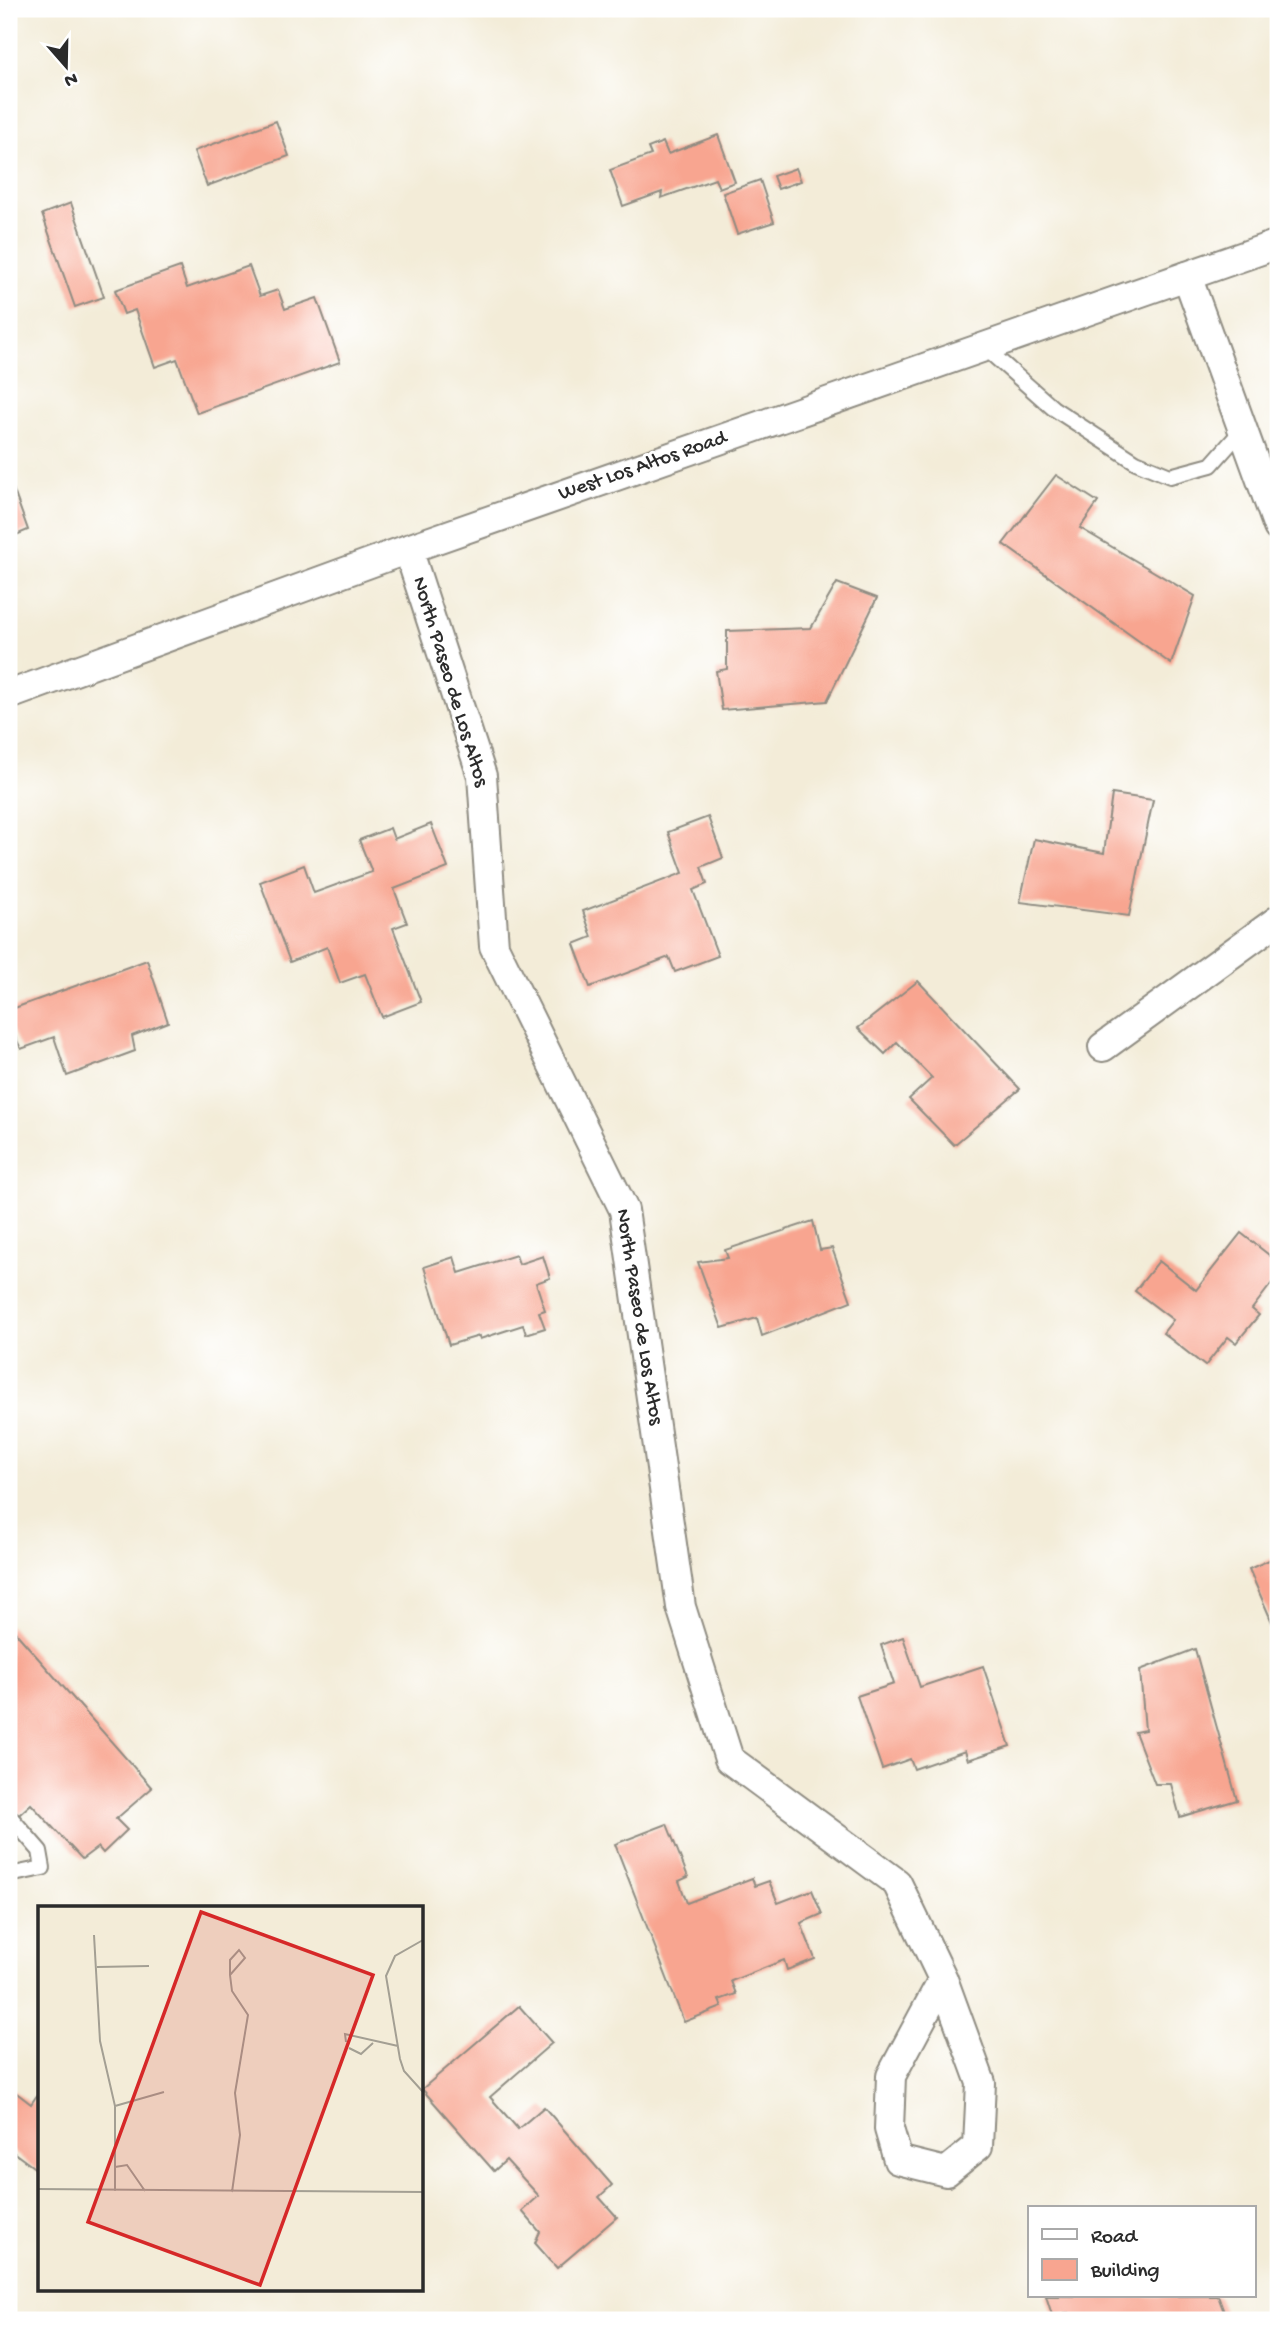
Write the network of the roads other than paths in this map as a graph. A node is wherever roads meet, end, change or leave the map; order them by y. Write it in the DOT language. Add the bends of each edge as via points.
graph roads {
  1 [pos="1278,244"];
  2 [pos="1187,276"];
  3 [pos="984,347"];
  4 [pos="1242,430"];
  5 [pos="1278,527"];
  6 [pos="408,549"];
  7 [pos="9,695"];
  8 [pos="1278,920"];
  9 [pos="1102,1047"];
  10 [pos="13,1820"];
  11 [pos="9,1875"];
  12 [pos="943,1979"];
  1 -- 2 [label="street, West Los Altos Road"];
  2 -- 3 [label="street, West Los Altos Road"];
  2 -- 4 [label="street"];
  3 -- 4 [label="lane" via="1053,408 1136,462 1170,476 1211,465"];
  3 -- 6 [label="street, West Los Altos Road"];
  4 -- 5 [label="street"];
  6 -- 7 [label="street, West Los Altos Road"];
  6 -- 12 [label="street, North Paseo de Los Altos" via="482,776 494,946 624,1210 681,1607 729,1759 897,1882"];
  8 -- 9 [label="street"];
  10 -- 11 [label="lane" via="40,1851 43,1868"];
  12 -- 12 [label="street, North Paseo de Los Altos" via="981,2083 978,2146 946,2172 898,2160 889,2129 891,2076"];
}
